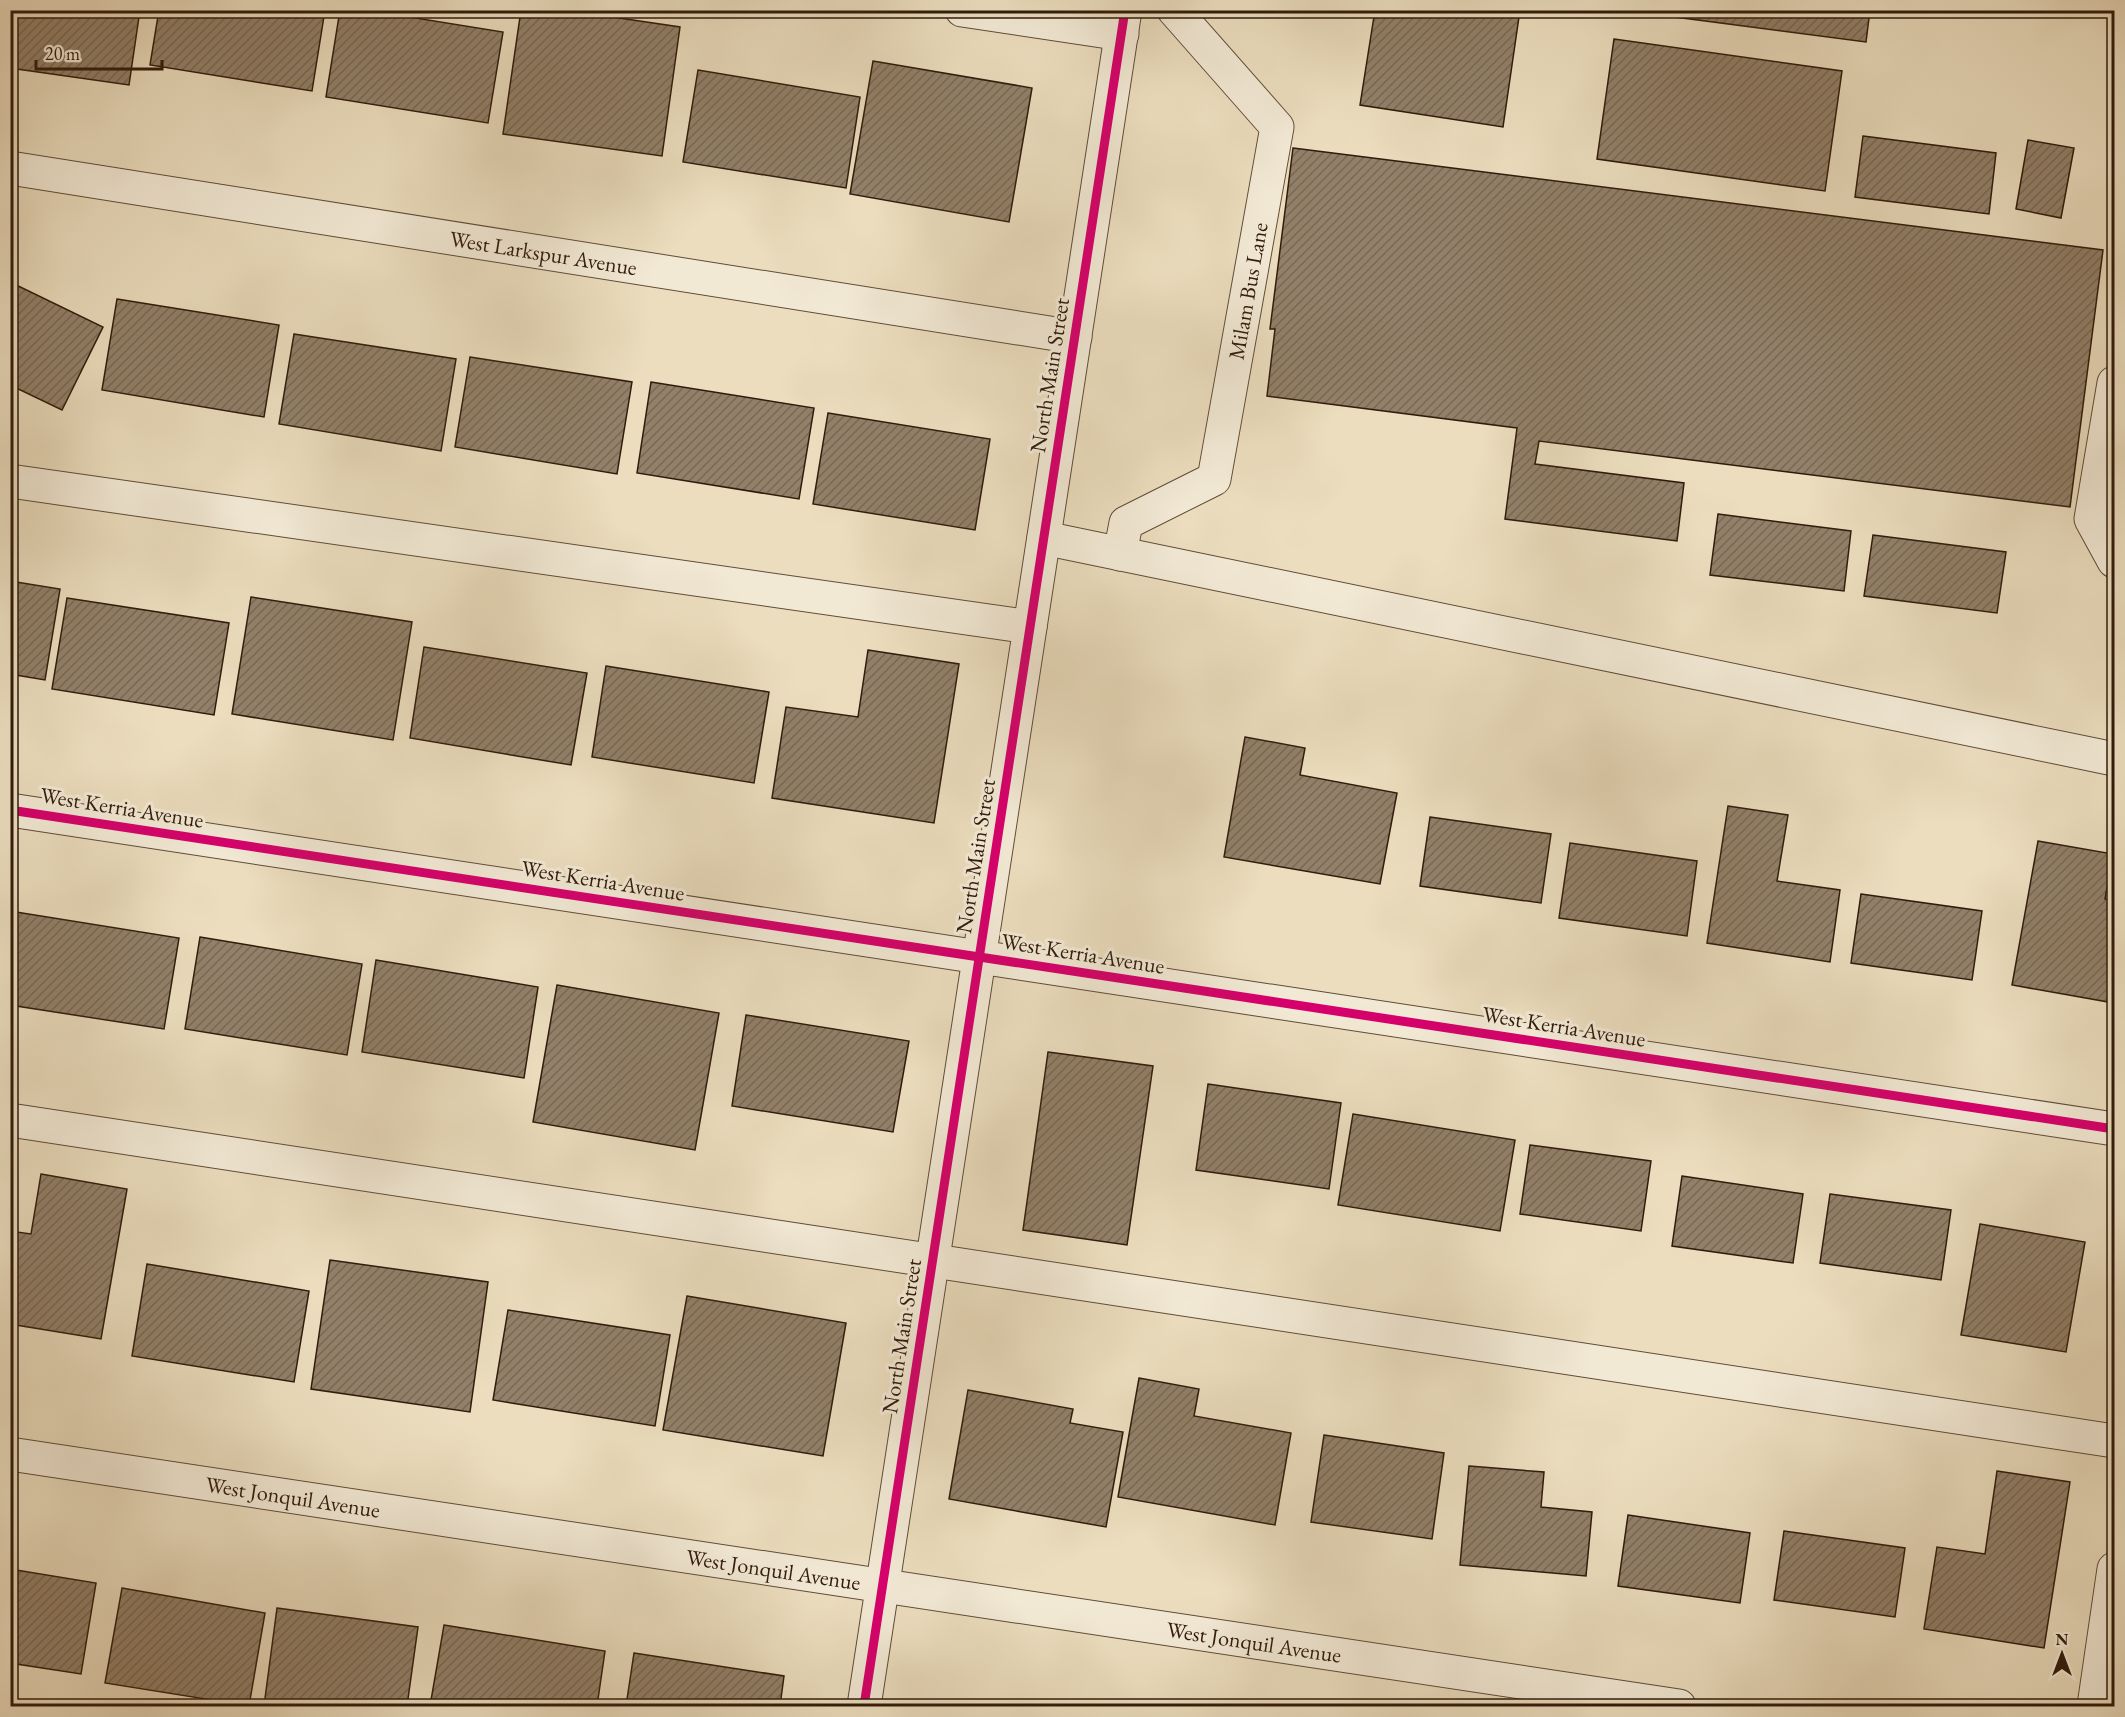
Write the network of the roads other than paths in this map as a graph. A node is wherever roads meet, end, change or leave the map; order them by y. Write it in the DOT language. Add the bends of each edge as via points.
graph roads {
  1 [pos="962,10"];
  2 [pos="1174,10"];
  3 [pos="1123,22"];
  4 [pos="10,168"];
  5 [pos="1075,337"];
  6 [pos="2115,383"];
  7 [pos="10,481"];
  8 [pos="1044,538"];
  9 [pos="1120,554"];
  10 [pos="2115,561"];
  11 [pos="1030,627"];
  12 [pos="2115,759"];
  13 [pos="10,810"];
  14 [pos="980,957"];
  15 [pos="10,1120"];
  16 [pos="2115,1129"];
  17 [pos="933,1261"];
  18 [pos="2115,1441"];
  19 [pos="10,1454"];
  20 [pos="2115,1569"];
  21 [pos="883,1586"];
  22 [pos="864,1707"];
  23 [pos="1679,1707"];
  24 [pos="2094,1707"];
  1 -- 3 [label="street"];
  2 -- 9 [label="street, Milam Bus Lane" via="1276,127 1214,479 1126,523"];
  3 -- 5 [label="street, North Main Street"];
  4 -- 5 [label="street, West Larkspur Avenue"];
  5 -- 8 [label="street, North Main Street"];
  6 -- 10 [label="street" via="2091,519"];
  7 -- 11 [label="street"];
  8 -- 9 [label="street"];
  8 -- 11 [label="street, North Main Street"];
  9 -- 12 [label="street"];
  11 -- 14 [label="street, North Main Street"];
  13 -- 14 [label="street, West Kerria Avenue"];
  14 -- 16 [label="street, West Kerria Avenue"];
  14 -- 17 [label="street, North Main Street"];
  15 -- 17 [label="street"];
  17 -- 18 [label="street"];
  17 -- 21 [label="street, North Main Street"];
  19 -- 21 [label="street, West Jonquil Avenue"];
  20 -- 24 [label="street"];
  21 -- 22 [label="street, North Main Street"];
  21 -- 23 [label="street, West Jonquil Avenue"];
}
